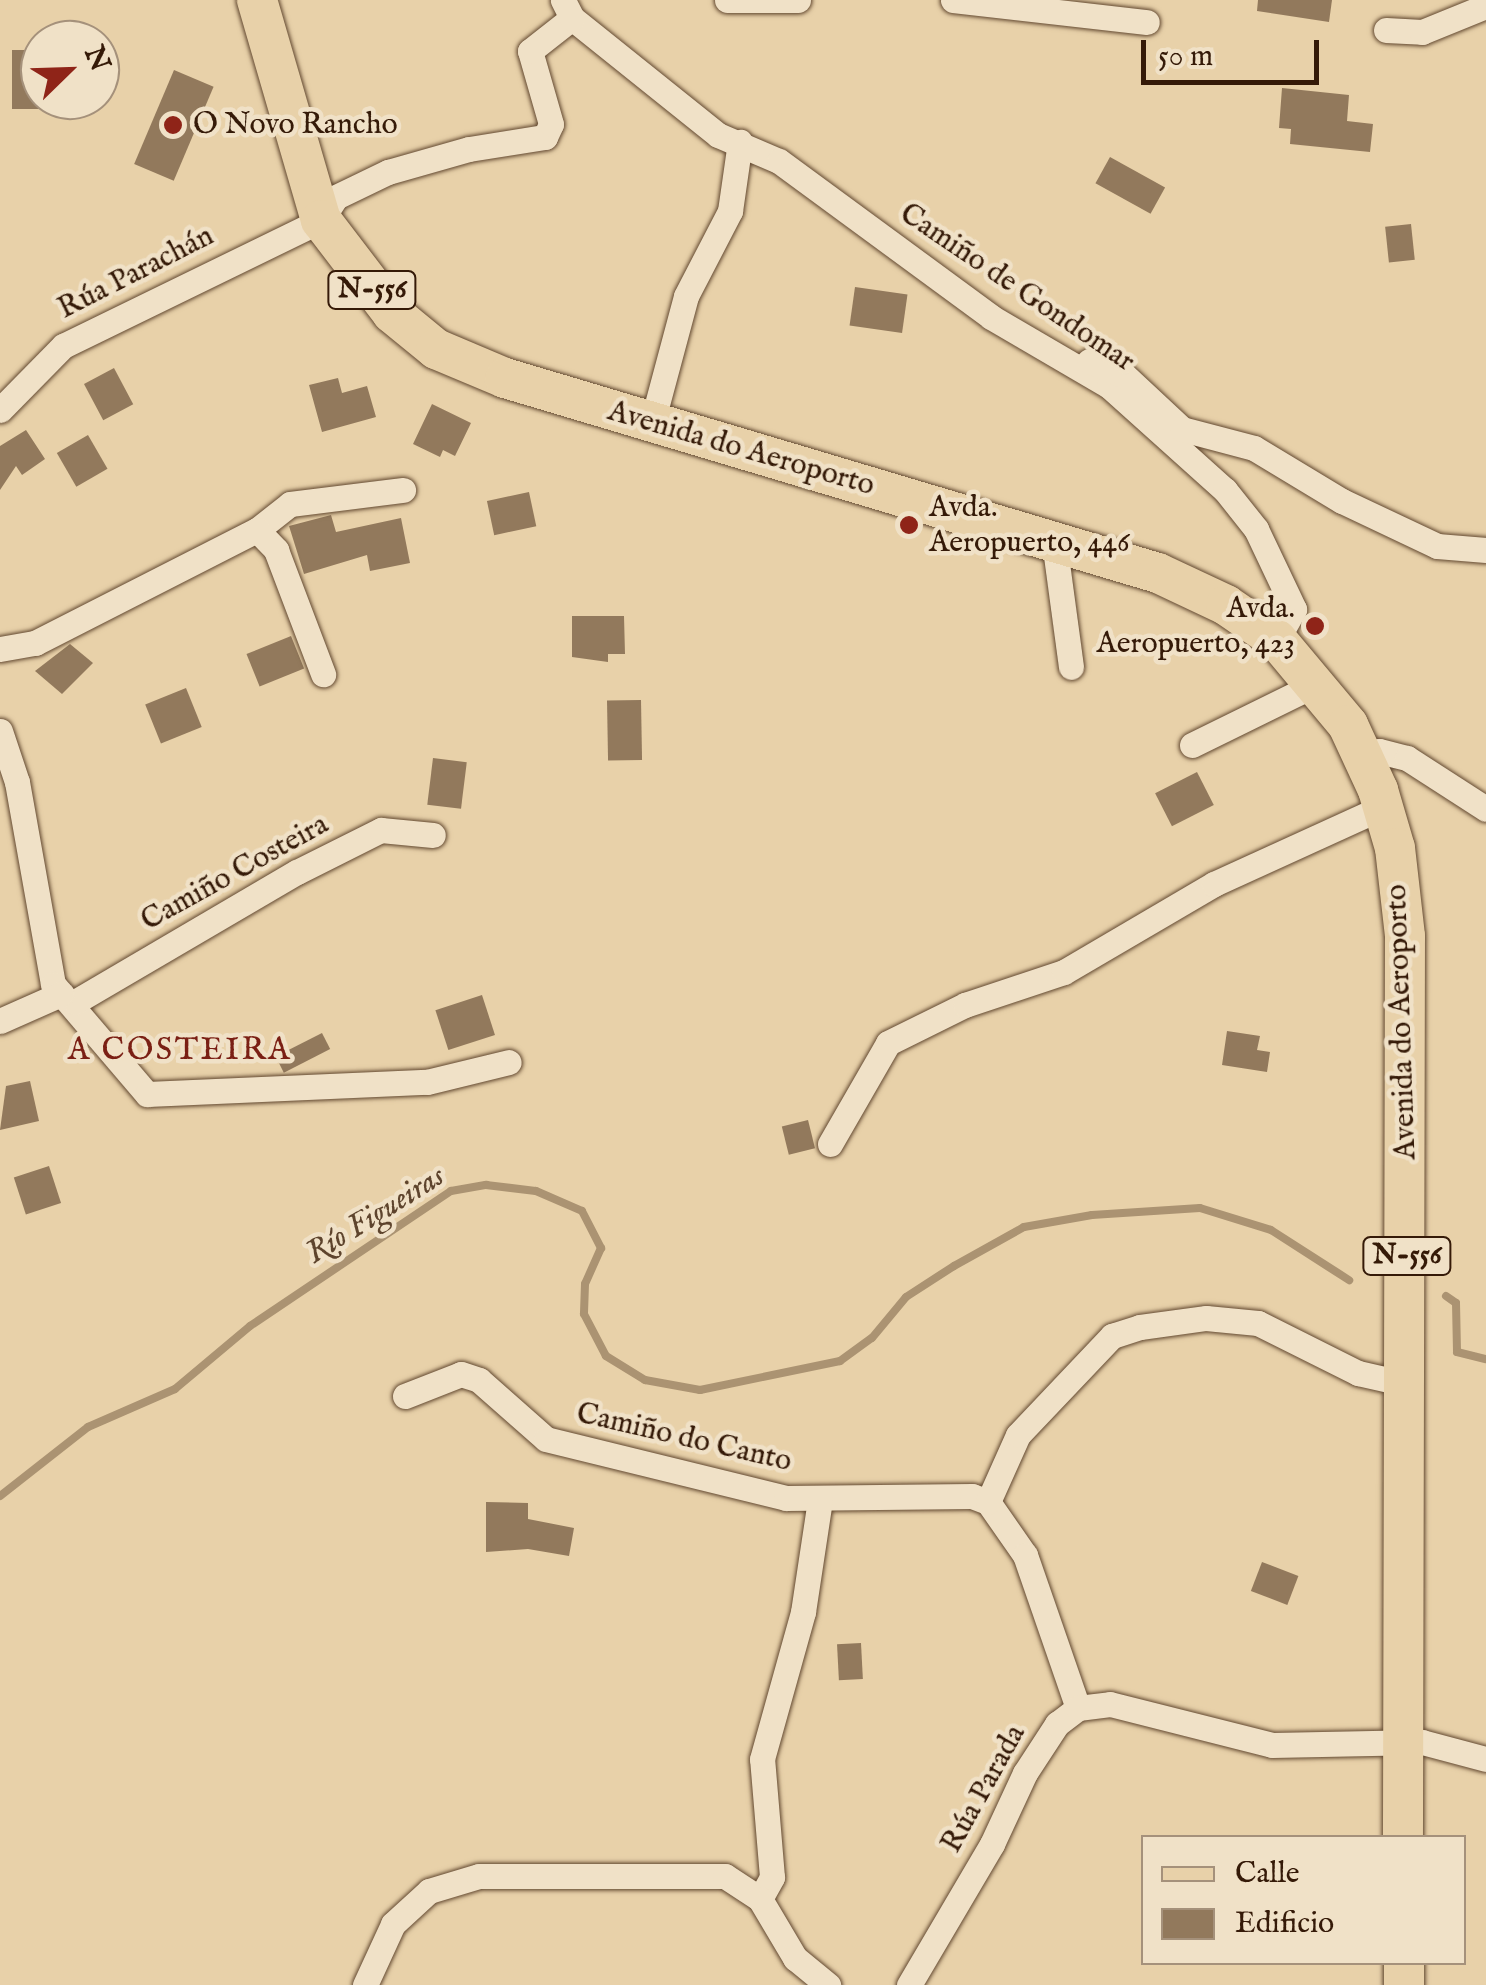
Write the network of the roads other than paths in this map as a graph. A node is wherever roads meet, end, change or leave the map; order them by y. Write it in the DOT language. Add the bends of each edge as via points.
graph roads {
  1 [pos="257,0"];
  2 [pos="727,0"];
  3 [pos="798,0"];
  4 [pos="953,0"];
  5 [pos="1486,6"];
  6 [pos="568,9"];
  7 [pos="1148,22"];
  8 [pos="1386,30"];
  9 [pos="740,142"];
  10 [pos="321,220"];
  11 [pos="1069,365"];
  12 [pos="0,410"];
  13 [pos="652,423"];
  14 [pos="403,490"];
  15 [pos="257,530"];
  16 [pos="1054,541"];
  17 [pos="1486,550"];
  18 [pos="1276,640"];
  19 [pos="0,649"];
  20 [pos="1071,667"];
  21 [pos="323,674"];
  22 [pos="1318,683"];
  23 [pos="0,731"];
  24 [pos="1192,745"];
  25 [pos="1364,757"];
  26 [pos="1383,807"];
  27 [pos="1486,809"];
  28 [pos="434,835"];
  29 [pos="68,998"];
  30 [pos="0,1021"];
  31 [pos="508,1062"];
  32 [pos="830,1144"];
  33 [pos="1406,1384"];
  34 [pos="405,1396"];
  35 [pos="820,1499"];
  36 [pos="988,1502"];
  37 [pos="1078,1708"];
  38 [pos="1403,1744"];
  39 [pos="1486,1760"];
  40 [pos="1403,1835"];
  41 [pos="760,1899"];
  42 [pos="365,1985"];
  43 [pos="828,1985"];
  44 [pos="909,1985"];
  1 -- 10 [label="main road, Avenida do Aeroporto / N-556"];
  2 -- 3 [label="street"];
  4 -- 7 [label="street"];
  5 -- 8 [label="street" via="1422,32"];
  6 -- 9 [label="street, Camiño de Gondomar" via="710,129"];
  6 -- 10 [label="street, Camiño de Gondomar" via="530,51 551,124 545,138 469,149 388,172 336,197"];
  9 -- 11 [label="street, Camiño de Gondomar" via="779,162 991,317"];
  9 -- 13 [label="street" via="730,211 686,296"];
  10 -- 12 [label="street, Rúa Parachán" via="84,333 29,375"];
  10 -- 13 [label="main road, Avenida do Aeroporto / N-556" via="392,313 436,349 504,378"];
  11 -- 17 [label="street" via="1096,360 1125,376 1182,428 1254,448 1342,501 1438,546"];
  11 -- 18 [label="street, Camiño de Gondomar" via="1109,386 1242,508 1294,609"];
  13 -- 16 [label="main road, Avenida do Aeroporto / N-556"];
  14 -- 15 [label="street" via="290,504"];
  15 -- 19 [label="street" via="20,649"];
  15 -- 21 [label="street" via="276,550"];
  16 -- 18 [label="main road, Avenida do Aeroporto / N-556" via="1193,588"];
  16 -- 20 [label="street"];
  18 -- 22 [label="main road, Avenida do Aeroporto / N-556"];
  22 -- 24 [label="street"];
  22 -- 25 [label="main road, Avenida do Aeroporto / N-556"];
  23 -- 29 [label="street" via="17,782 53,984"];
  25 -- 26 [label="main road, Avenida do Aeroporto / N-556"];
  25 -- 27 [label="street" via="1379,751 1406,758"];
  26 -- 32 [label="street" via="1214,884 1064,972 965,1005 888,1043"];
  26 -- 33 [label="main road, Avenida do Aeroporto / N-556" via="1396,848 1405,936"];
  28 -- 29 [label="street, Camiño Costeira" via="382,830"];
  29 -- 30 [label="street, Camiño Costeira"];
  29 -- 31 [label="street" via="137,1085 164,1097 298,1084 427,1082"];
  33 -- 36 [label="street" via="1358,1373 1258,1323 1206,1318 1140,1327 1112,1336 1018,1435"];
  33 -- 38 [label="main road, Avenida do Aeroporto / N-556"];
  34 -- 35 [label="street, Camiño do Canto" via="460,1374 479,1380 546,1439 786,1498"];
  35 -- 36 [label="street, Camiño do Canto" via="972,1496"];
  35 -- 41 [label="street" via="803,1612 762,1758 772,1877"];
  36 -- 37 [label="street" via="1025,1555"];
  37 -- 38 [label="street" via="1110,1704 1272,1745"];
  37 -- 44 [label="street, Rúa Parada" via="1057,1724 1025,1773 992,1844"];
  38 -- 39 [label="street"];
  38 -- 40 [label="main road, Avenida do Aeroporto / N-556"];
  41 -- 42 [label="street" via="725,1876 454,1880 429,1891 393,1924"];
  41 -- 43 [label="street" via="795,1958"];
}
